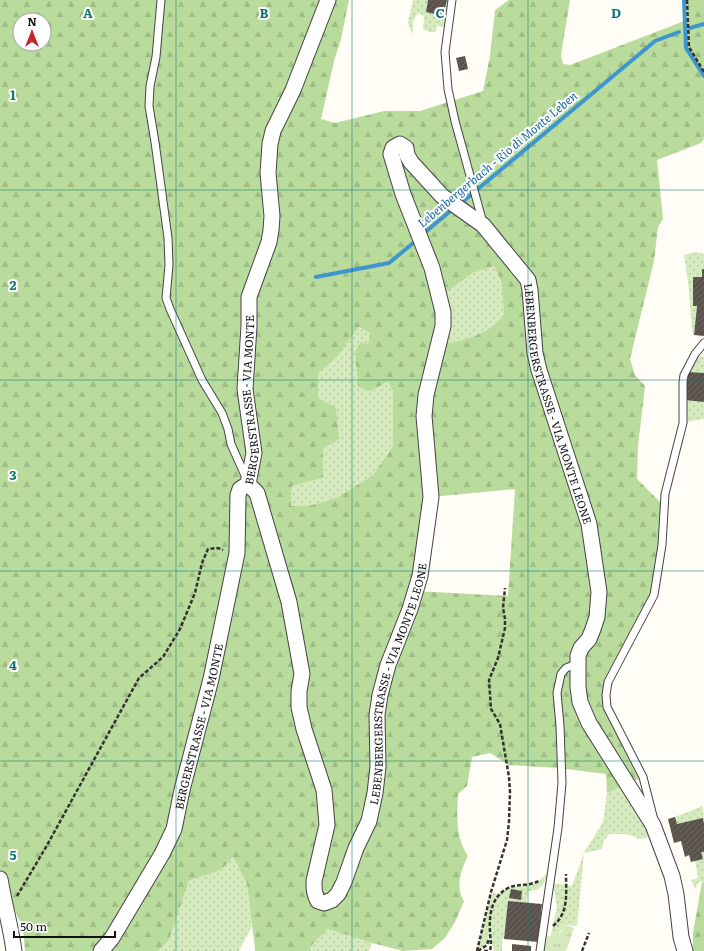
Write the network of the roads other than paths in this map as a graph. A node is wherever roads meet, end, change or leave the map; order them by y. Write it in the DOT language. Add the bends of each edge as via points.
graph roads {
  1 [pos="161,0"];
  2 [pos="328,0"];
  3 [pos="452,0"];
  4 [pos="483,225"];
  5 [pos="704,343"];
  6 [pos="248,484"];
  7 [pos="579,663"];
  8 [pos="653,824"];
  9 [pos="0,879"];
  10 [pos="14,951"];
  11 [pos="101,951"];
  12 [pos="540,951"];
  13 [pos="685,951"];
  1 -- 6 [label="lane" via="149,106 168,238 166,298 202,380 222,413 231,444"];
  2 -- 6 [label="street, BERGERSTRASSE - VIA MONTE" via="293,90 273,131 270,144 268,173 271,230 249,297 245,389 254,453"];
  3 -- 4 [label="lane, LEBENBERGERSTRASSE - VIA MONTE LEONE" via="446,52 448,88"];
  4 -- 6 [label="street, LEBENBERGERSTRASSE - VIA MONTE LEONE" via="442,196 410,162 406,148 400,144 393,148 391,154 403,194 432,268 443,312 443,326 426,395 424,416 431,497 420,576 388,665 376,715 378,767 369,821 338,894 324,903 318,901 314,890 327,824 324,790 299,707 302,674 289,602 257,493"];
  4 -- 7 [label="street, LEBENBERGERSTRASSE - VIA MONTE LEONE" via="528,280 539,370 589,524 599,592 597,617 589,639 581,648"];
  5 -- 8 [label="lane" via="684,375 683,423 665,494 662,546 654,595 608,682 606,695 607,706 643,777 653,814"];
  6 -- 11 [label="street, BERGERSTRASSE - VIA MONTE" via="240,489 238,495 237,553 211,679 174,829 112,938"];
  7 -- 8 [label="street, LEBENBERGERSTRASSE - VIA MONTE LEONE" via="580,702 589,723"];
  7 -- 12 [label="lane" via="566,668 561,674 557,693 562,784"];
  8 -- 13 [label="street, LEBENBERGERSTRASSE - VIA MONTE LEONE" via="672,876"];
  9 -- 10 [label="street" via="12,930"];
}
